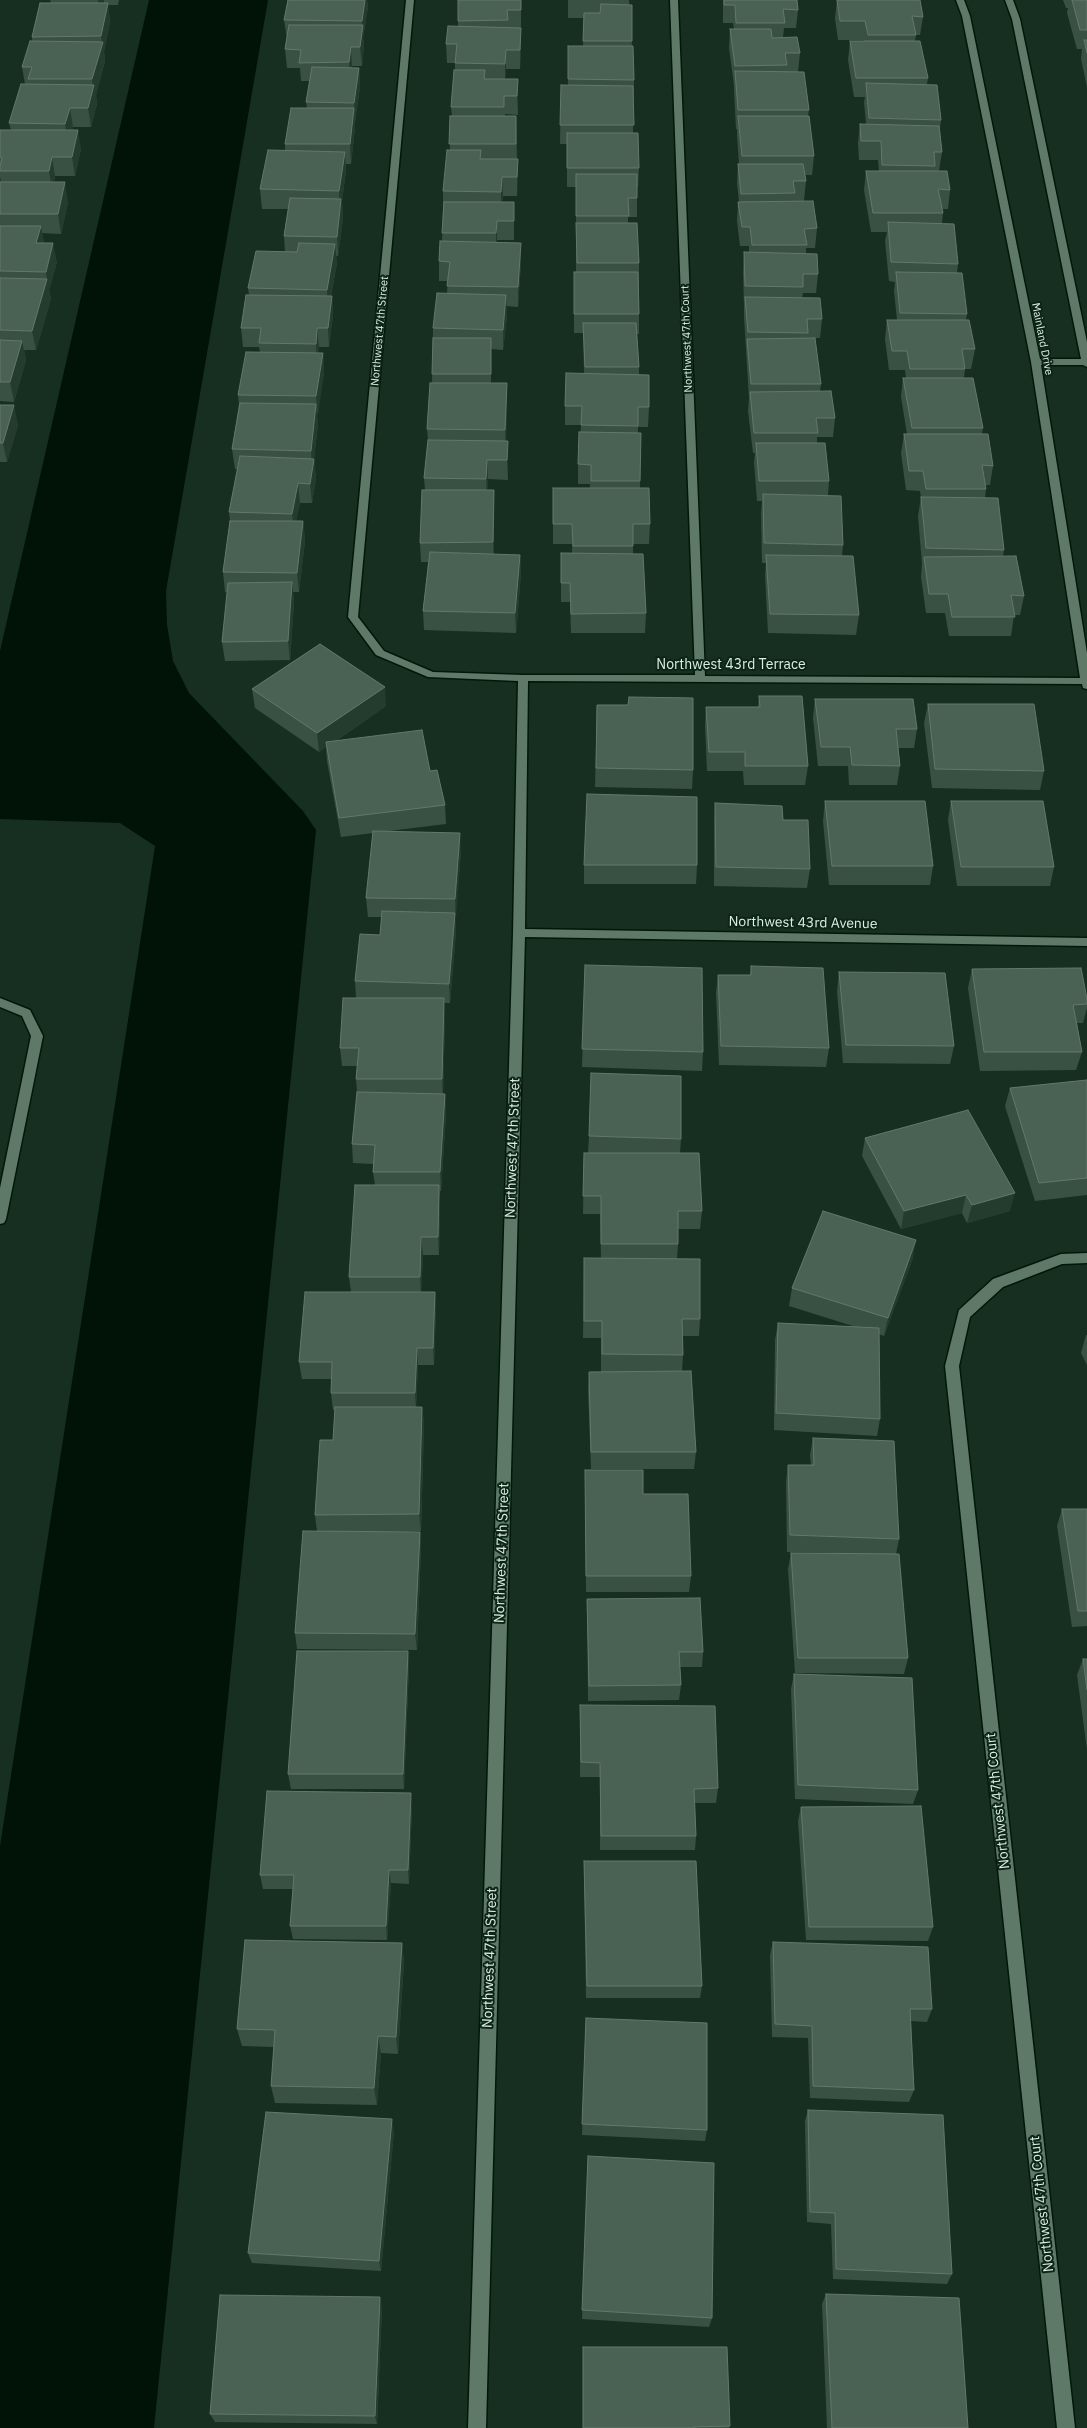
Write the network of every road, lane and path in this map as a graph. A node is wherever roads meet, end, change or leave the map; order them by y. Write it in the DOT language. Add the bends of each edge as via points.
graph roads {
  1 [pos="410,0"];
  2 [pos="674,0"];
  3 [pos="960,0"];
  4 [pos="1010,0"];
  5 [pos="1036,362"];
  6 [pos="1087,363"];
  7 [pos="380,654"];
  8 [pos="523,678"];
  9 [pos="700,678"];
  10 [pos="1087,683"];
  11 [pos="519,934"];
  12 [pos="1087,942"];
  13 [pos="0,1002"];
  14 [pos="0,1219"];
  15 [pos="1087,1258"];
  16 [pos="477,2428"];
  17 [pos="1066,2428"];
  1 -- 7 [label="street, Northwest 47th Street" via="353,617"];
  2 -- 9 [label="street, Northwest 47th Court"];
  3 -- 5 [label="street, Mainland Drive" via="966,16"];
  4 -- 6 [label="street"];
  5 -- 6 [label="street"];
  5 -- 10 [label="street, Mainland Drive"];
  7 -- 8 [label="street, Northwest 43rd Terrace" via="432,675"];
  8 -- 9 [label="street, Northwest 43rd Terrace"];
  8 -- 11 [label="street, Northwest 47th Street"];
  9 -- 10 [label="street, Northwest 43rd Terrace"];
  11 -- 12 [label="street, Northwest 43rd Avenue"];
  11 -- 16 [label="street, Northwest 47th Street"];
  13 -- 14 [label="street" via="26,1013 37,1036"];
  15 -- 17 [label="street, Northwest 47th Court" via="1060,1259 998,1283 964,1314 952,1366"];
}
